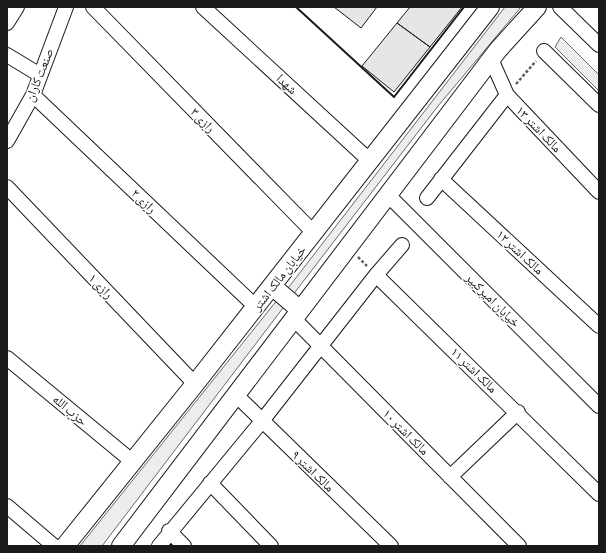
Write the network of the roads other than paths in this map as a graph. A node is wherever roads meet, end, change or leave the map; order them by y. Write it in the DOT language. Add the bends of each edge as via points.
graph roads {
  1 [pos="17,7"];
  2 [pos="66,7"];
  3 [pos="93,7"];
  4 [pos="203,7"];
  5 [pos="490,7"];
  6 [pos="536,7"];
  7 [pos="560,7"];
  8 [pos="7,22"];
  9 [pos="599,45"];
  10 [pos="544,51"];
  11 [pos="7,55"];
  12 [pos="491,59"];
  13 [pos="40,74"];
  14 [pos="33,95"];
  15 [pos="507,95"];
  16 [pos="599,105"];
  17 [pos="8,136"];
  18 [pos="370,161"];
  19 [pos="441,179"];
  20 [pos="7,187"];
  21 [pos="599,192"];
  22 [pos="388,195"];
  23 [pos="427,198"];
  24 [pos="314,233"];
  25 [pos="402,245"];
  26 [pos="376,275"];
  27 [pos="272,286"];
  28 [pos="256,307"];
  29 [pos="297,314"];
  30 [pos="599,326"];
  31 [pos="320,345"];
  32 [pos="7,358"];
  33 [pos="196,384"];
  34 [pos="236,395"];
  35 [pos="599,406"];
  36 [pos="518,412"];
  37 [pos="262,421"];
  38 [pos="133,462"];
  39 [pos="450,477"];
  40 [pos="210,482"];
  41 [pos="599,494"];
  42 [pos="7,506"];
  43 [pos="169,531"];
  44 [pos="384,544"];
  45 [pos="54,546"];
  46 [pos="65,546"];
  47 [pos="120,546"];
  48 [pos="159,546"];
  49 [pos="184,546"];
  50 [pos="271,546"];
  51 [pos="519,546"];
  1 -- 8 [label="street"];
  2 -- 13 [label="street, صنعت کاران"];
  3 -- 24 [label="street, رازی ۳"];
  4 -- 18 [label="street, شهدا"];
  5 -- 18 [label="main road, خیابان مالک اشتر"];
  6 -- 12 [label="main road"];
  7 -- 9 [label="street"];
  10 -- 16 [label="street"];
  11 -- 13 [label="street"];
  12 -- 15 [label="street, مالک اشتر ۱۳"];
  12 -- 22 [label="main road"];
  13 -- 14 [label="street, صنعت کاران"];
  14 -- 17 [label="street, صنعت کاران"];
  14 -- 28 [label="street, رازی ۲"];
  15 -- 19 [label="street"];
  15 -- 21 [label="street, مالک اشتر ۱۳"];
  18 -- 24 [label="main road, خیابان مالک اشتر"];
  19 -- 23 [label="street"];
  19 -- 30 [label="street, مالک اشتر ۱۲"];
  20 -- 33 [label="street, رازی ۱"];
  22 -- 29 [label="main road"];
  22 -- 35 [label="street, خیابان امیرکبیر"];
  24 -- 27 [label="main road, خیابان مالک اشتر"];
  25 -- 26 [label="street"];
  26 -- 31 [label="street"];
  26 -- 36 [label="street, مالک اشتر ۱۱"];
  27 -- 28 [label="main road, خیابان مالک اشتر"];
  27 -- 29 [label="main road"];
  28 -- 33 [label="main road, خیابان مالک اشتر"];
  29 -- 31 [label="street, مالک اشتر ۱۰"];
  29 -- 34 [label="main road"];
  31 -- 37 [label="street"];
  31 -- 39 [label="street, مالک اشتر ۱۰"];
  32 -- 38 [label="street, حزب الله"];
  33 -- 38 [label="main road, خیابان مالک اشتر"];
  34 -- 37 [label="street, مالک اشتر ۹"];
  34 -- 47 [label="main road"];
  36 -- 39 [label="street"];
  36 -- 41 [label="street, مالک اشتر ۱۱"];
  37 -- 40 [label="street"];
  37 -- 44 [label="street, مالک اشتر ۹"];
  38 -- 46 [label="main road, خیابان مالک اشتر"];
  39 -- 51 [label="street, مالک اشتر ۱۰"];
  40 -- 43 [label="street"];
  40 -- 50 [label="street"];
  42 -- 45 [label="street"];
  43 -- 48 [label="street"];
  43 -- 49 [label="street"];
}
